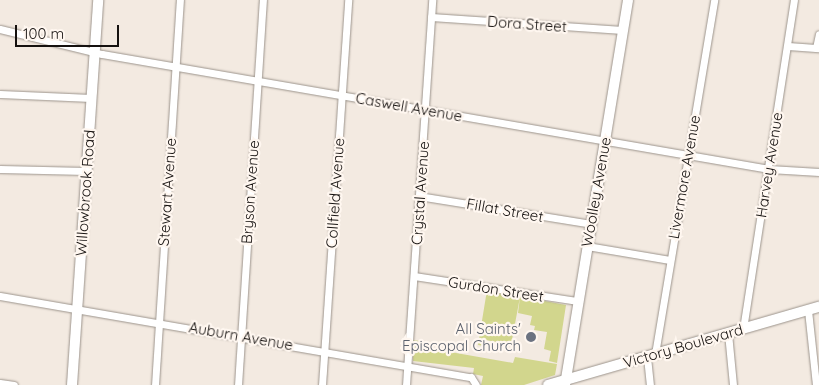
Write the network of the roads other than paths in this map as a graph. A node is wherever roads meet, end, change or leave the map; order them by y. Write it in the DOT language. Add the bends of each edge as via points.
graph roads {
  1 [pos="98,0"];
  2 [pos="180,0"];
  3 [pos="263,0"];
  4 [pos="348,0"];
  5 [pos="432,0"];
  6 [pos="628,0"];
  7 [pos="714,0"];
  8 [pos="794,0"];
  9 [pos="431,17"];
  10 [pos="0,29"];
  11 [pos="623,30"];
  12 [pos="819,34"];
  13 [pos="788,46"];
  14 [pos="818,48"];
  15 [pos="94,53"];
  16 [pos="176,67"];
  17 [pos="258,81"];
  18 [pos="0,94"];
  19 [pos="341,96"];
  20 [pos="91,98"];
  21 [pos="426,110"];
  22 [pos="605,141"];
  23 [pos="688,155"];
  24 [pos="0,168"];
  25 [pos="769,169"];
  26 [pos="86,171"];
  27 [pos="819,172"];
  28 [pos="420,196"];
  29 [pos="591,224"];
  30 [pos="587,246"];
  31 [pos="670,260"];
  32 [pos="414,276"];
  33 [pos="0,296"];
  34 [pos="578,302"];
  35 [pos="819,307"];
  36 [pos="77,309"];
  37 [pos="808,310"];
  38 [pos="158,322"];
  39 [pos="743,329"];
  40 [pos="728,333"];
  41 [pos="240,336"];
  42 [pos="324,351"];
  43 [pos="651,355"];
  44 [pos="407,367"];
  45 [pos="0,382"];
  46 [pos="564,382"];
  47 [pos="14,385"];
  48 [pos="72,385"];
  49 [pos="155,385"];
  50 [pos="238,385"];
  51 [pos="322,385"];
  52 [pos="406,385"];
  53 [pos="476,385"];
  54 [pos="548,385"];
  55 [pos="650,385"];
  56 [pos="733,385"];
  57 [pos="816,385"];
  1 -- 15 [label="street, Willowbrook Road"];
  2 -- 16 [label="street, Stewart Avenue"];
  3 -- 17 [label="street, Bryson Avenue"];
  4 -- 19 [label="street, Collfield Avenue"];
  5 -- 9 [label="street, Crystal Avenue"];
  6 -- 11 [label="street, Woolley Avenue"];
  7 -- 23 [label="street, Livermore Avenue"];
  8 -- 13 [label="street, Harvey Avenue"];
  9 -- 11 [label="street, Dora Street"];
  9 -- 21 [label="street, Crystal Avenue"];
  10 -- 15 [label="street, Caswell Avenue"];
  11 -- 22 [label="street, Woolley Avenue"];
  12 -- 14 [label="street"];
  13 -- 14 [label="street"];
  13 -- 25 [label="street, Harvey Avenue"];
  15 -- 16 [label="street, Caswell Avenue"];
  15 -- 20 [label="street, Willowbrook Road"];
  16 -- 17 [label="street, Caswell Avenue"];
  16 -- 38 [label="street, Stewart Avenue"];
  17 -- 19 [label="street, Caswell Avenue"];
  17 -- 41 [label="street, Bryson Avenue"];
  18 -- 20 [label="street"];
  19 -- 21 [label="street, Caswell Avenue"];
  19 -- 42 [label="street, Collfield Avenue"];
  20 -- 26 [label="street, Willowbrook Road"];
  21 -- 22 [label="street, Caswell Avenue"];
  21 -- 28 [label="street, Crystal Avenue"];
  22 -- 23 [label="street, Caswell Avenue"];
  22 -- 29 [label="street, Woolley Avenue"];
  23 -- 25 [label="street, Caswell Avenue"];
  23 -- 31 [label="street, Livermore Avenue"];
  24 -- 26 [label="street"];
  25 -- 27 [label="street, Caswell Avenue"];
  25 -- 39 [label="street, Harvey Avenue"];
  26 -- 36 [label="street, Willowbrook Road"];
  28 -- 29 [label="street, Fillat Street"];
  28 -- 32 [label="street, Crystal Avenue"];
  29 -- 30 [label="street, Woolley Avenue"];
  30 -- 31 [label="street"];
  30 -- 34 [label="street, Woolley Avenue"];
  31 -- 43 [label="street, Livermore Avenue"];
  32 -- 34 [label="street, Gurdon Street"];
  32 -- 44 [label="street, Crystal Avenue"];
  33 -- 36 [label="street, Auburn Avenue"];
  34 -- 46 [label="street, Woolley Avenue"];
  35 -- 37 [label="street, Victory Boulevard"];
  36 -- 38 [label="street, Auburn Avenue"];
  36 -- 48 [label="street, Willowbrook Road"];
  37 -- 39 [label="street, Victory Boulevard"];
  37 -- 57 [label="street"];
  38 -- 41 [label="street, Auburn Avenue"];
  38 -- 49 [label="street, Stewart Avenue"];
  39 -- 40 [label="street, Victory Boulevard"];
  40 -- 43 [label="street, Victory Boulevard"];
  40 -- 56 [label="street"];
  41 -- 42 [label="street, Auburn Avenue"];
  41 -- 50 [label="street, Bryson Avenue"];
  42 -- 44 [label="street, Auburn Avenue"];
  42 -- 51 [label="street, Collfield Avenue"];
  43 -- 46 [label="street, Victory Boulevard"];
  43 -- 55 [label="street, Livermore Avenue"];
  44 -- 52 [label="street, Crystal Avenue"];
  44 -- 53 [label="street, Auburn Avenue" via="471,377"];
  45 -- 47 [label="street"];
  46 -- 54 [label="street, Victory Boulevard"];
}
